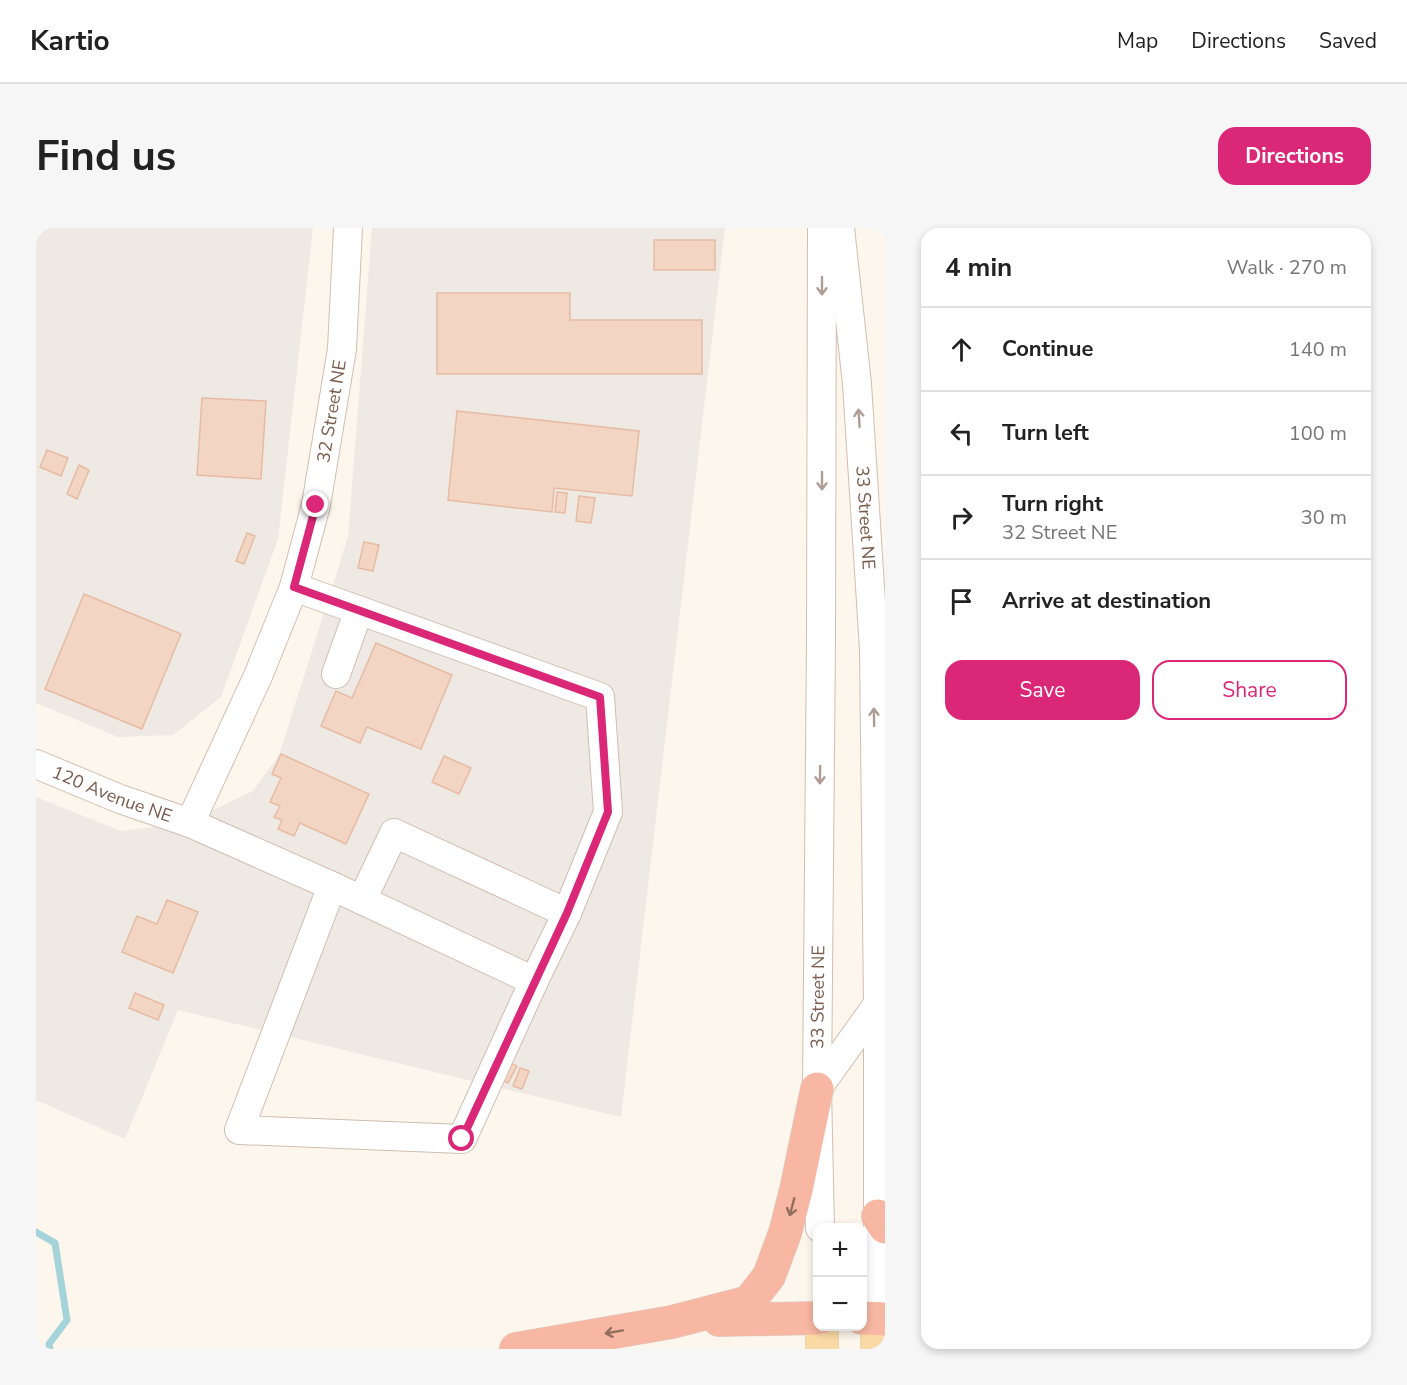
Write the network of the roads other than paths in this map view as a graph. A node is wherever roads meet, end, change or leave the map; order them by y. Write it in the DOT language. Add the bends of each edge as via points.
graph roads {
  1 [pos="348,228"];
  2 [pos="822,228"];
  3 [pos="840,228"];
  4 [pos="294,587"];
  5 [pos="359,610"];
  6 [pos="336,674"];
  7 [pos="36,764"];
  8 [pos="190,823"];
  9 [pos="332,886"];
  10 [pos="362,900"];
  11 [pos="567,913"];
  12 [pos="534,981"];
  13 [pos="878,1004"];
  14 [pos="817,1089"];
  15 [pos="882,1222"];
  16 [pos="820,1223"];
  17 [pos="813,1318"];
  18 [pos="672,1322"];
  19 [pos="875,1326"];
  20 [pos="822,1331"];
  21 [pos="516,1349"];
  22 [pos="822,1349"];
  1 -- 4 [label="street, 32 Street NE" via="342,349 316,505"];
  2 -- 14 [label="street, 33 Street NE, one-way"];
  13 -- 3 [label="street, 33 Street NE, one-way" via="873,649 857,384"];
  4 -- 5 [label="street"];
  4 -- 8 [label="street, 32 Street NE"];
  5 -- 6 [label="street"];
  5 -- 11 [label="street" via="600,697 608,812"];
  7 -- 8 [label="street, 120 Avenue NE"];
  8 -- 9 [label="street, 120 Avenue NE"];
  9 -- 10 [label="street, 120 Avenue NE"];
  9 -- 12 [label="street" via="239,1130 462,1139"];
  10 -- 11 [label="street" via="394,834"];
  10 -- 12 [label="street, 120 Avenue NE"];
  11 -- 12 [label="street"];
  13 -- 14 [label="street"];
  13 -- 15 [label="street, 33 Street NE"];
  14 -- 16 [label="street, 33 Street NE"];
  14 -- 18 [label="highway, one-way" via="785,1233 769,1276 749,1302"];
  15 -- 19 [label="street, 33 Street NE"];
  17 -- 18 [label="highway"];
  18 -- 21 [label="highway, one-way"];
  20 -- 22 [label="main road"];
}
